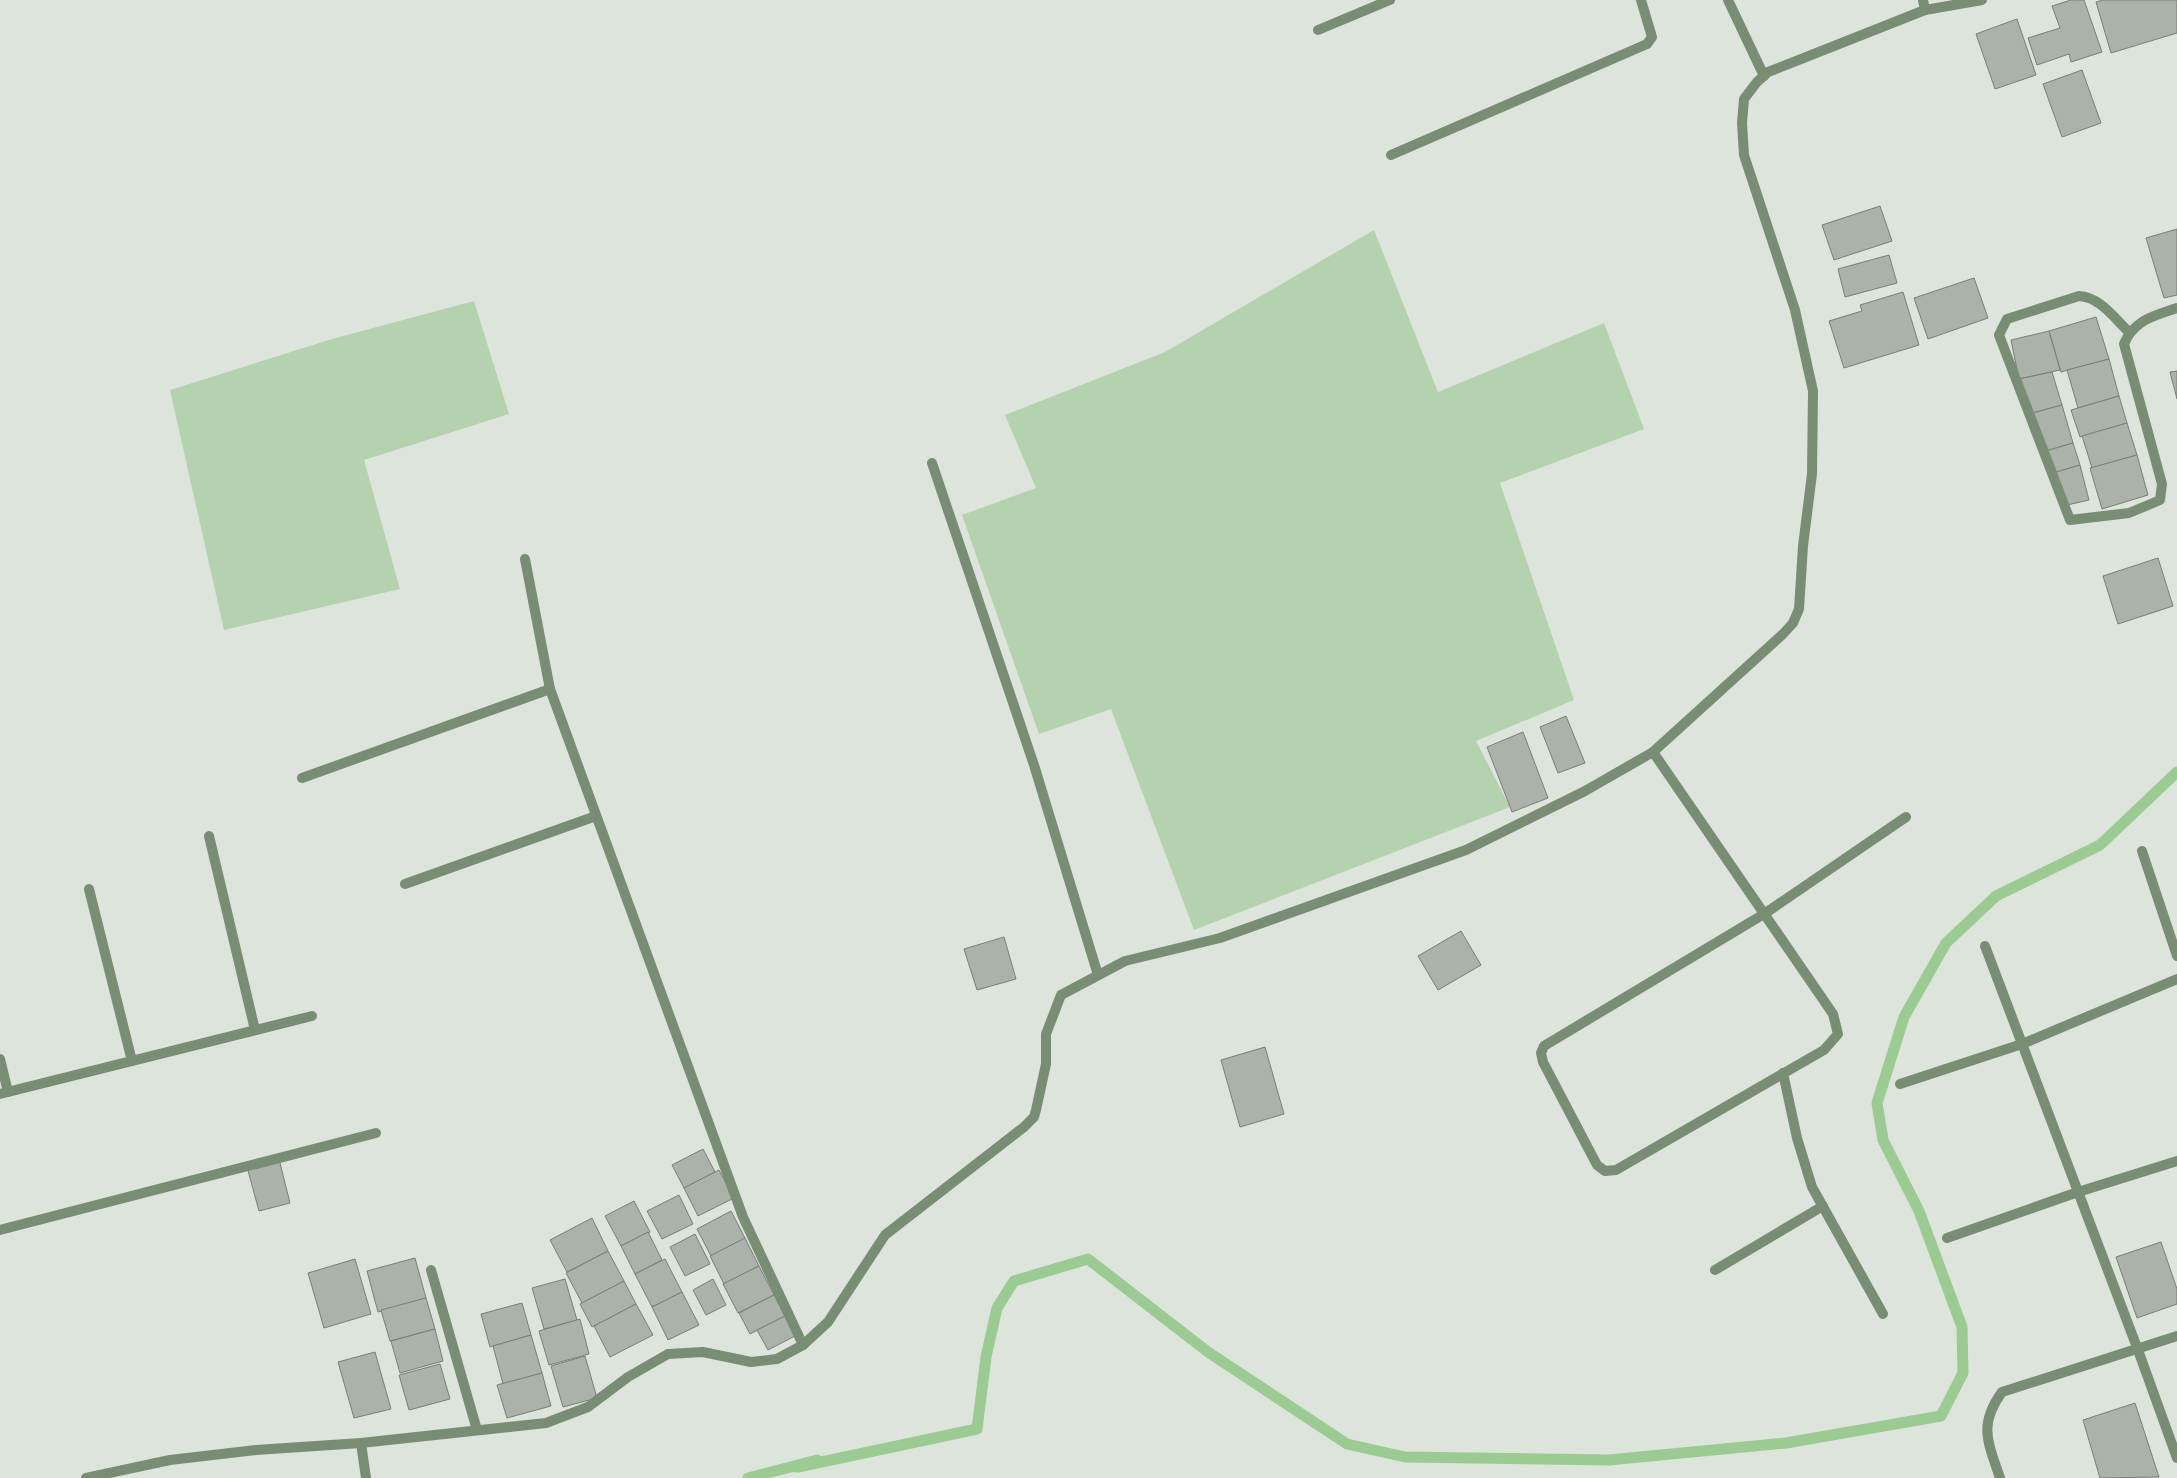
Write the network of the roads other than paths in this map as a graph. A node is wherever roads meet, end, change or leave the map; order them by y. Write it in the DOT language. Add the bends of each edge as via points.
graph roads {
  1 [pos="1390,0"];
  2 [pos="1641,0"];
  3 [pos="1728,0"];
  4 [pos="1982,0"];
  5 [pos="1924,5"];
  6 [pos="1318,30"];
  7 [pos="1764,76"];
  8 [pos="1391,154"];
  9 [pos="2177,308"];
  10 [pos="2128,332"];
  11 [pos="932,463"];
  12 [pos="525,559"];
  13 [pos="550,689"];
  14 [pos="1653,752"];
  15 [pos="302,778"];
  16 [pos="596,816"];
  17 [pos="1906,817"];
  18 [pos="209,836"];
  19 [pos="2142,851"];
  20 [pos="405,884"];
  21 [pos="89,889"];
  22 [pos="1764,914"];
  23 [pos="1984,946"];
  24 [pos="2177,956"];
  25 [pos="1098,975"];
  26 [pos="2177,979"];
  27 [pos="312,1016"];
  28 [pos="254,1030"];
  29 [pos="2022,1044"];
  30 [pos="0,1058"];
  31 [pos="132,1061"];
  32 [pos="1783,1073"];
  33 [pos="1900,1084"];
  34 [pos="4,1093"];
  35 [pos="376,1133"];
  36 [pos="2177,1162"];
  37 [pos="2078,1192"];
  38 [pos="1823,1206"];
  39 [pos="0,1230"];
  40 [pos="1947,1238"];
  41 [pos="431,1270"];
  42 [pos="1715,1270"];
  43 [pos="1883,1314"];
  44 [pos="2177,1336"];
  45 [pos="803,1344"];
  46 [pos="2138,1350"];
  47 [pos="477,1430"];
  48 [pos="361,1442"];
  49 [pos="2177,1458"];
  50 [pos="86,1478"];
  51 [pos="366,1478"];
  52 [pos="2000,1478"];
  1 -- 6 [label="street"];
  2 -- 8 [label="street" via="1652,37 1647,44"];
  3 -- 7 [label="street"];
  4 -- 5 [label="street"];
  5 -- 7 [label="street"];
  7 -- 14 [label="street" via="1744,99 1744,155 1795,310 1813,391 1812,474 1799,609 1783,634"];
  9 -- 10 [label="street" via="2144,320"];
  10 -- 10 [label="street" via="2099,302 2090,296 2079,296 2007,320 1999,335 2070,520 2129,512 2160,500 2162,484 2124,344"];
  11 -- 25 [label="street" via="1034,765"];
  12 -- 13 [label="street"];
  13 -- 15 [label="street"];
  13 -- 16 [label="street"];
  14 -- 22 [label="street"];
  14 -- 25 [label="street" via="1466,850 1220,938 1125,961"];
  16 -- 20 [label="street"];
  16 -- 45 [label="street" via="743,1217"];
  17 -- 22 [label="street"];
  18 -- 28 [label="street"];
  19 -- 24 [label="street"];
  21 -- 31 [label="street"];
  22 -- 32 [label="street" via="1833,1014 1838,1034 1824,1050"];
  22 -- 32 [label="street" via="1544,1046 1541,1053 1597,1165 1605,1171 1616,1170"];
  23 -- 29 [label="street"];
  25 -- 45 [label="street" via="1061,995 1046,1034 1046,1064 1034,1117 885,1235 828,1322"];
  26 -- 29 [label="street"];
  27 -- 28 [label="street"];
  28 -- 31 [label="street"];
  29 -- 33 [label="street"];
  29 -- 37 [label="street"];
  30 -- 34 [label="street"];
  31 -- 34 [label="street"];
  32 -- 38 [label="street" via="1797,1138 1812,1187"];
  35 -- 39 [label="street"];
  36 -- 37 [label="street"];
  37 -- 40 [label="street"];
  37 -- 46 [label="street"];
  38 -- 42 [label="street"];
  38 -- 43 [label="street"];
  41 -- 47 [label="street"];
  44 -- 46 [label="street"];
  45 -- 47 [label="street" via="777,1358 751,1362 703,1352 668,1354 628,1377 588,1407 546,1423"];
  46 -- 49 [label="street"];
  46 -- 52 [label="street" via="2002,1392 1991,1410 1986,1427 1986,1437"];
  47 -- 48 [label="street"];
  48 -- 50 [label="street" via="170,1460"];
  48 -- 51 [label="street"];
}
